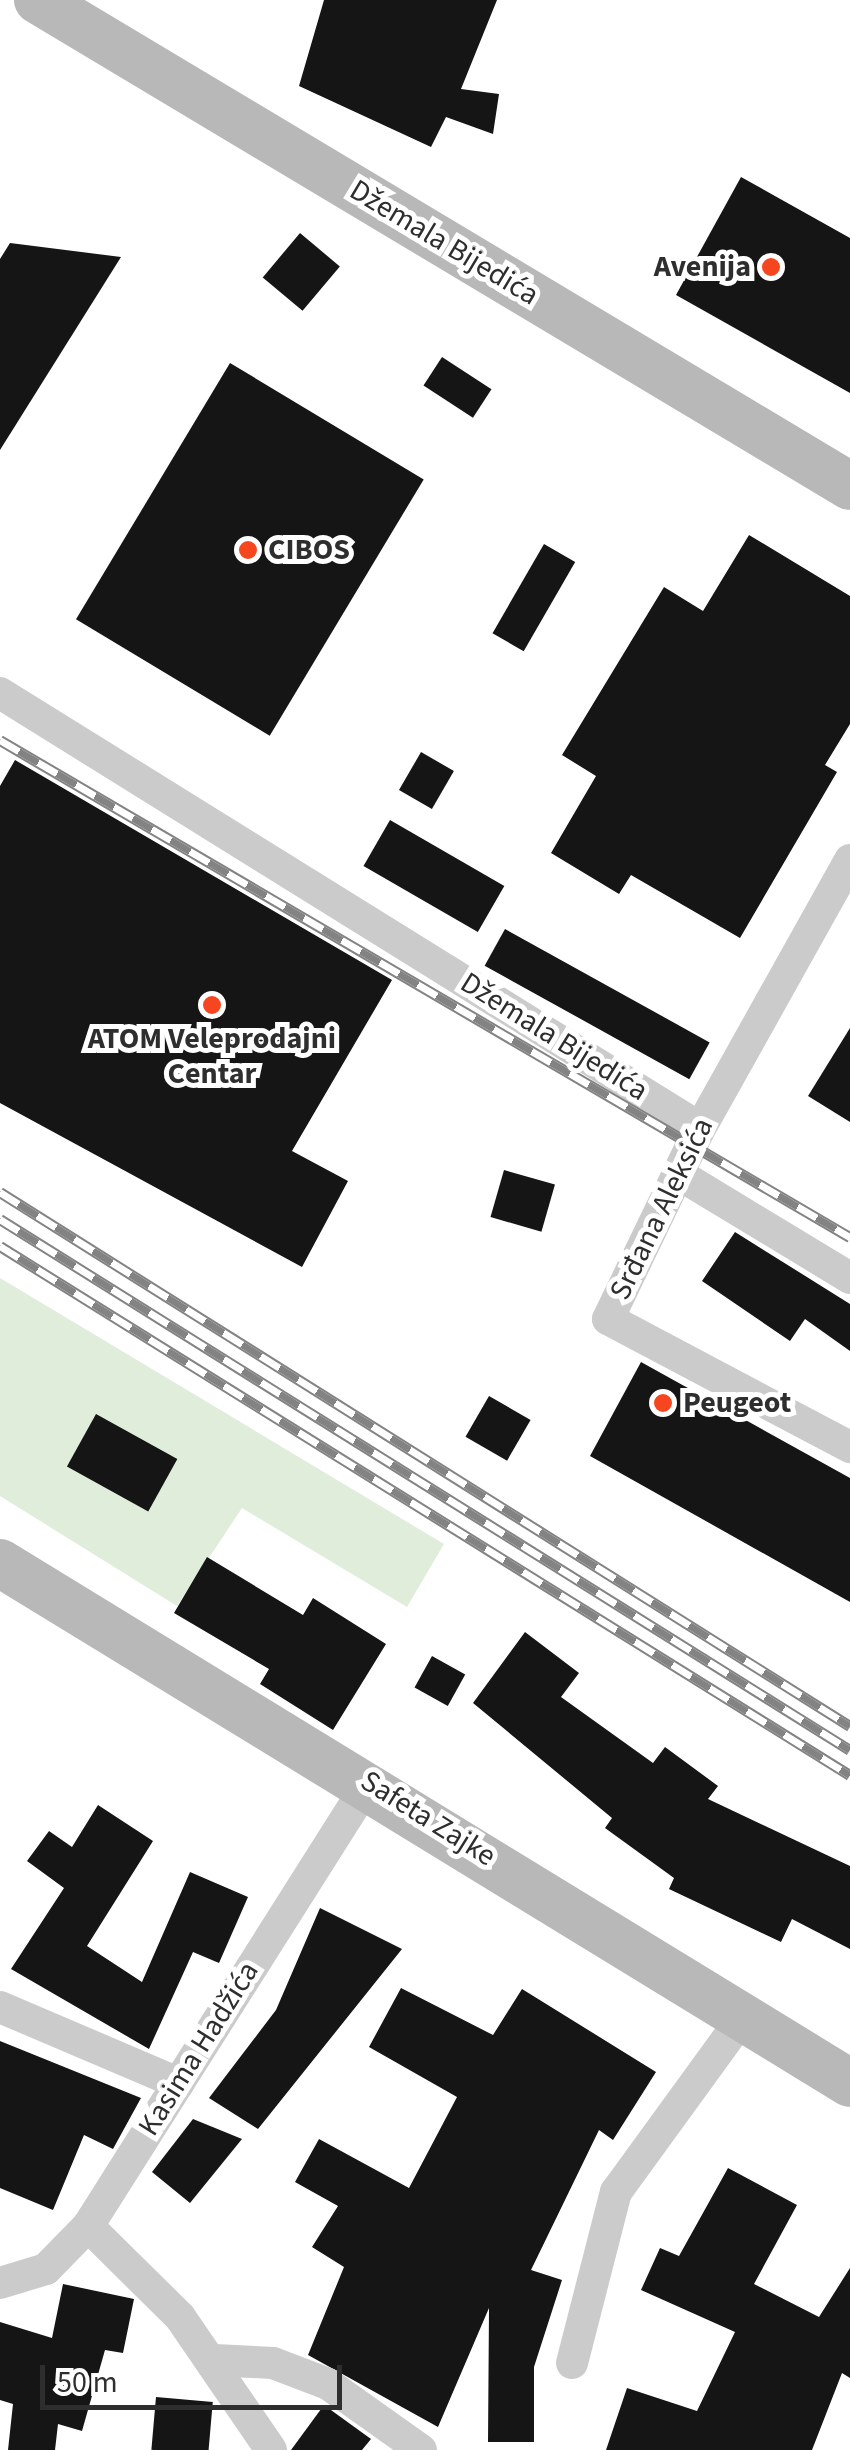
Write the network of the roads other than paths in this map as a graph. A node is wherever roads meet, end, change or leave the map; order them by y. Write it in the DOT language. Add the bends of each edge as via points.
graph roads {
  1 [pos="38,0"];
  2 [pos="850,486"];
  3 [pos="0,693"];
  4 [pos="850,860"];
  5 [pos="700,1128"];
  6 [pos="680,1174"];
  7 [pos="850,1278"];
  8 [pos="850,1447"];
  9 [pos="0,1563"];
  10 [pos="370,1782"];
  11 [pos="0,2006"];
  12 [pos="741,2020"];
  13 [pos="178,2083"];
  14 [pos="850,2084"];
  15 [pos="88,2226"];
  16 [pos="0,2283"];
  17 [pos="214,2360"];
  18 [pos="572,2363"];
  19 [pos="271,2450"];
  20 [pos="421,2450"];
  1 -- 2 [label="main road, Džemala Bijedića"];
  3 -- 5 [label="street, Džemala Bijedića"];
  4 -- 5 [label="street, Srđana Aleksića"];
  5 -- 6 [label="street, Srđana Aleksića"];
  6 -- 7 [label="street"];
  6 -- 8 [label="street, Srđana Aleksića" via="608,1320"];
  9 -- 10 [label="main road, Safeta Zajke"];
  10 -- 12 [label="main road, Safeta Zajke"];
  10 -- 13 [label="street, Kasima Hadžića"];
  11 -- 13 [label="street"];
  12 -- 14 [label="main road, Safeta Zajke"];
  12 -- 18 [label="street" via="616,2192"];
  13 -- 15 [label="street, Kasima Hadžića"];
  15 -- 16 [label="street, Kasima Hadžića" via="46,2269"];
  15 -- 17 [label="street"];
  17 -- 19 [label="street"];
  17 -- 20 [label="street" via="274,2363 328,2384"];
}
